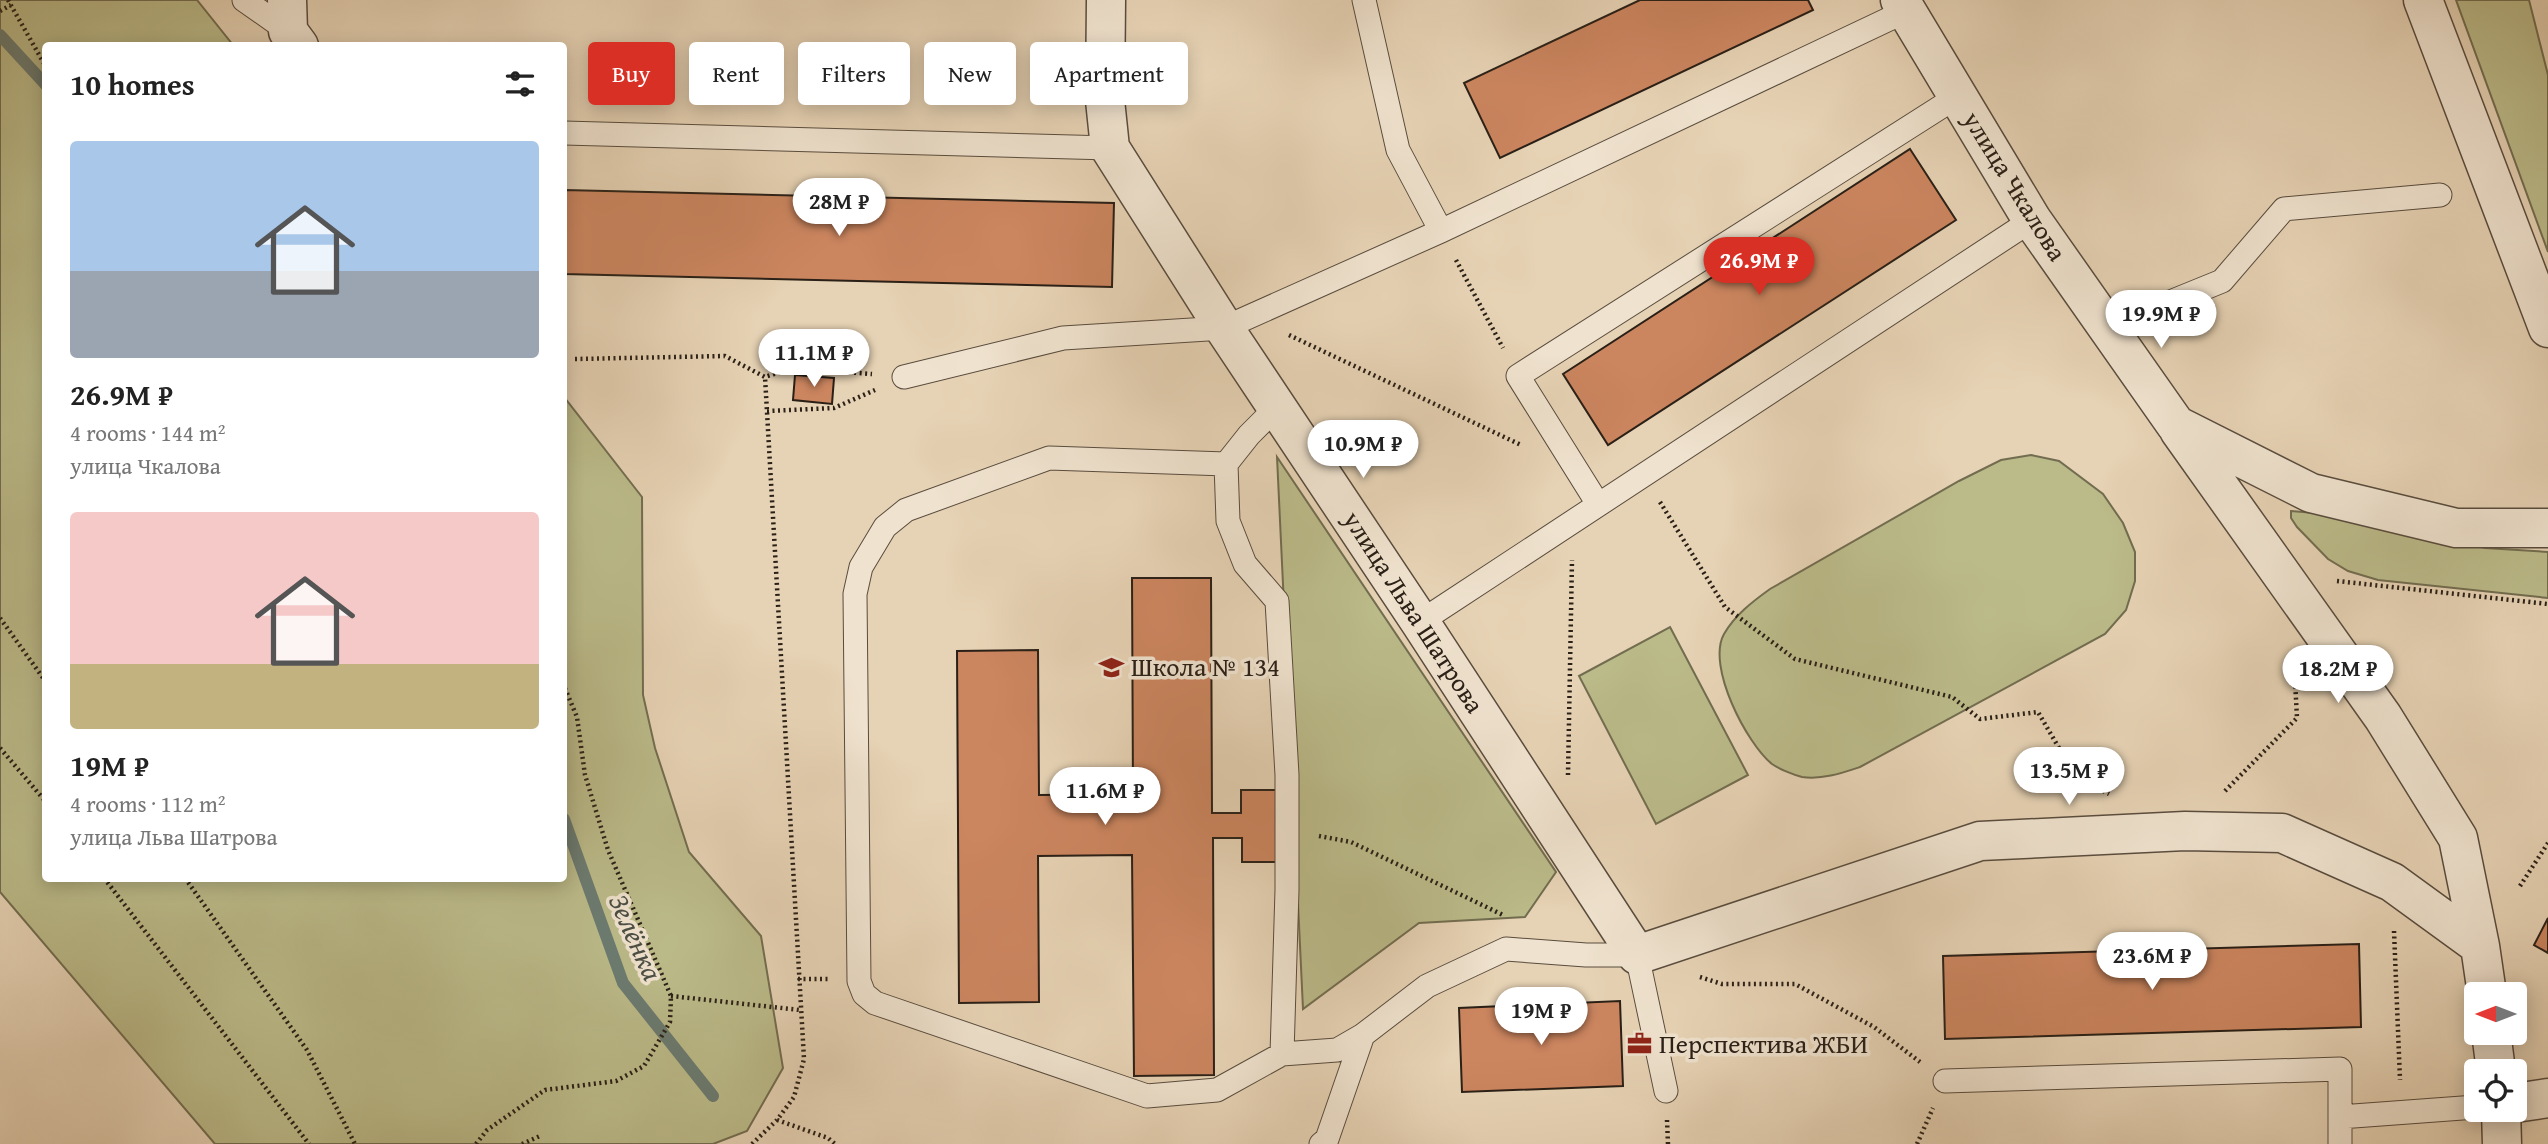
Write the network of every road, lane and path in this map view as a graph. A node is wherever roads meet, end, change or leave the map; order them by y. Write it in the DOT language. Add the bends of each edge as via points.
graph roads {
  1 [pos="244,0"];
  2 [pos="1106,0"];
  3 [pos="1364,0"];
  4 [pos="2423,0"];
  5 [pos="10,3"];
  6 [pos="1903,6"];
  7 [pos="0,11"];
  8 [pos="292,25"];
  9 [pos="42,60"];
  10 [pos="1958,96"];
  11 [pos="567,133"];
  12 [pos="1110,148"];
  13 [pos="2440,195"];
  14 [pos="2032,220"];
  15 [pos="1441,231"];
  16 [pos="1237,322"];
  17 [pos="2109,327"];
  18 [pos="2548,328"];
  19 [pos="575,359"];
  20 [pos="1518,376"];
  21 [pos="765,377"];
  22 [pos="904,377"];
  23 [pos="1278,407"];
  24 [pos="767,411"];
  25 [pos="2176,425"];
  26 [pos="1226,464"];
  27 [pos="1576,470"];
  28 [pos="1643,474"];
  29 [pos="1598,505"];
  30 [pos="1572,521"];
  31 [pos="2548,528"];
  32 [pos="0,618"];
  33 [pos="1420,622"];
  34 [pos="2294,653"];
  35 [pos="42,676"];
  36 [pos="567,693"];
  37 [pos="0,748"];
  38 [pos="1568,783"];
  39 [pos="2112,795"];
  40 [pos="42,797"];
  41 [pos="1287,831"];
  42 [pos="2185,831"];
  43 [pos="2548,843"];
  44 [pos="107,882"];
  45 [pos="188,882"];
  46 [pos="2392,882"];
  47 [pos="2520,886"];
  48 [pos="1506,916"];
  49 [pos="2480,946"];
  50 [pos="1637,955"];
  51 [pos="1698,976"];
  52 [pos="2485,982"];
  53 [pos="671,996"];
  54 [pos="800,1010"];
  55 [pos="1363,1035"];
  56 [pos="1282,1054"];
  57 [pos="1945,1081"];
  58 [pos="1665,1091"];
  59 [pos="2548,1098"];
  60 [pos="2527,1101"];
  61 [pos="2464,1108"];
  62 [pos="2401,1112"];
  63 [pos="2340,1117"];
  64 [pos="777,1120"];
  65 [pos="2501,1122"];
  66 [pos="540,1136"];
  67 [pos="309,1144"];
  68 [pos="355,1144"];
  69 [pos="476,1144"];
  70 [pos="522,1144"];
  71 [pos="752,1144"];
  72 [pos="835,1144"];
  73 [pos="1321,1144"];
  74 [pos="1917,1144"];
  75 [pos="2340,1144"];
  76 [pos="2502,1144"];
  1 -- 8 [label="lane"];
  2 -- 12 [label="street, улица Льва Шатрова" via="1105,100"];
  3 -- 15 [label="lane" via="1398,150"];
  4 -- 18 [label="street"];
  5 -- 7 [label="path"];
  5 -- 9 [label="path"];
  6 -- 10 [label="street, улица Чкалова"];
  6 -- 15 [label="lane"];
  10 -- 14 [label="street, улица Чкалова"];
  10 -- 20 [label="lane"];
  11 -- 12 [label="lane"];
  12 -- 16 [label="street, улица Льва Шатрова"];
  13 -- 17 [label="lane" via="2284,209 2222,281"];
  14 -- 17 [label="street, улица Чкалова"];
  14 -- 28 [label="lane"];
  15 -- 16 [label="lane"];
  15 -- 20 [label="path"];
  16 -- 22 [label="lane" via="1063,338"];
  16 -- 23 [label="street, улица Льва Шатрова"];
  16 -- 27 [label="path"];
  17 -- 25 [label="street, улица Чкалова"];
  19 -- 21 [label="path" via="725,356"];
  20 -- 27 [label="lane"];
  21 -- 22 [label="path" via="792,368"];
  21 -- 24 [label="path"];
  22 -- 24 [label="path" via="834,408"];
  23 -- 26 [label="lane"];
  23 -- 33 [label="street, улица Льва Шатрова"];
  24 -- 54 [label="path"];
  25 -- 31 [label="street, улица Чкалова" via="2311,493 2456,528"];
  25 -- 49 [label="street" via="2383,717 2458,838"];
  26 -- 41 [label="lane" via="1228,521 1245,564 1278,601"];
  26 -- 56 [label="lane" via="1049,458 906,510 886,527 861,567 855,594 859,981 864,994 875,1003 1147,1096 1217,1090"];
  27 -- 29 [label="lane"];
  28 -- 29 [label="lane"];
  28 -- 39 [label="path" via="1725,607 1795,659 1952,697 1980,719 2038,712 2076,777"];
  29 -- 30 [label="lane"];
  30 -- 33 [label="lane"];
  30 -- 38 [label="path"];
  32 -- 35 [label="path"];
  33 -- 50 [label="street, улица Льва Шатрова"];
  34 -- 42 [label="path" via="2297,718"];
  36 -- 53 [label="path" via="577,717 585,775 608,850"];
  37 -- 40 [label="path"];
  41 -- 48 [label="path" via="1351,842"];
  41 -- 56 [label="lane"];
  42 -- 46 [label="street" via="2283,833"];
  42 -- 50 [label="street" via="1980,841"];
  43 -- 47 [label="path"];
  44 -- 67 [label="path"];
  45 -- 68 [label="path" via="307,1050"];
  46 -- 49 [label="street"];
  46 -- 62 [label="path"];
  49 -- 52 [label="street"];
  50 -- 55 [label="lane" via="1506,949 1427,986"];
  50 -- 58 [label="lane"];
  51 -- 57 [label="path" via="1722,984 1795,984 1874,1027"];
  53 -- 54 [label="path"];
  53 -- 69 [label="path" via="670,1022 645,1066 616,1081 545,1090 487,1130"];
  54 -- 64 [label="path" via="804,1059 794,1097"];
  55 -- 56 [label="lane" via="1337,1050"];
  55 -- 73 [label="lane" via="1327,1139"];
  57 -- 63 [label="lane" via="2340,1069"];
  57 -- 74 [label="path"];
  59 -- 60 [label="street"];
  61 -- 62 [label="lane"];
  62 -- 63 [label="lane"];
  63 -- 75 [label="lane"];
  64 -- 71 [label="path"];
  64 -- 72 [label="path"];
  65 -- 76 [label="street"];
  66 -- 70 [label="path"];
}
